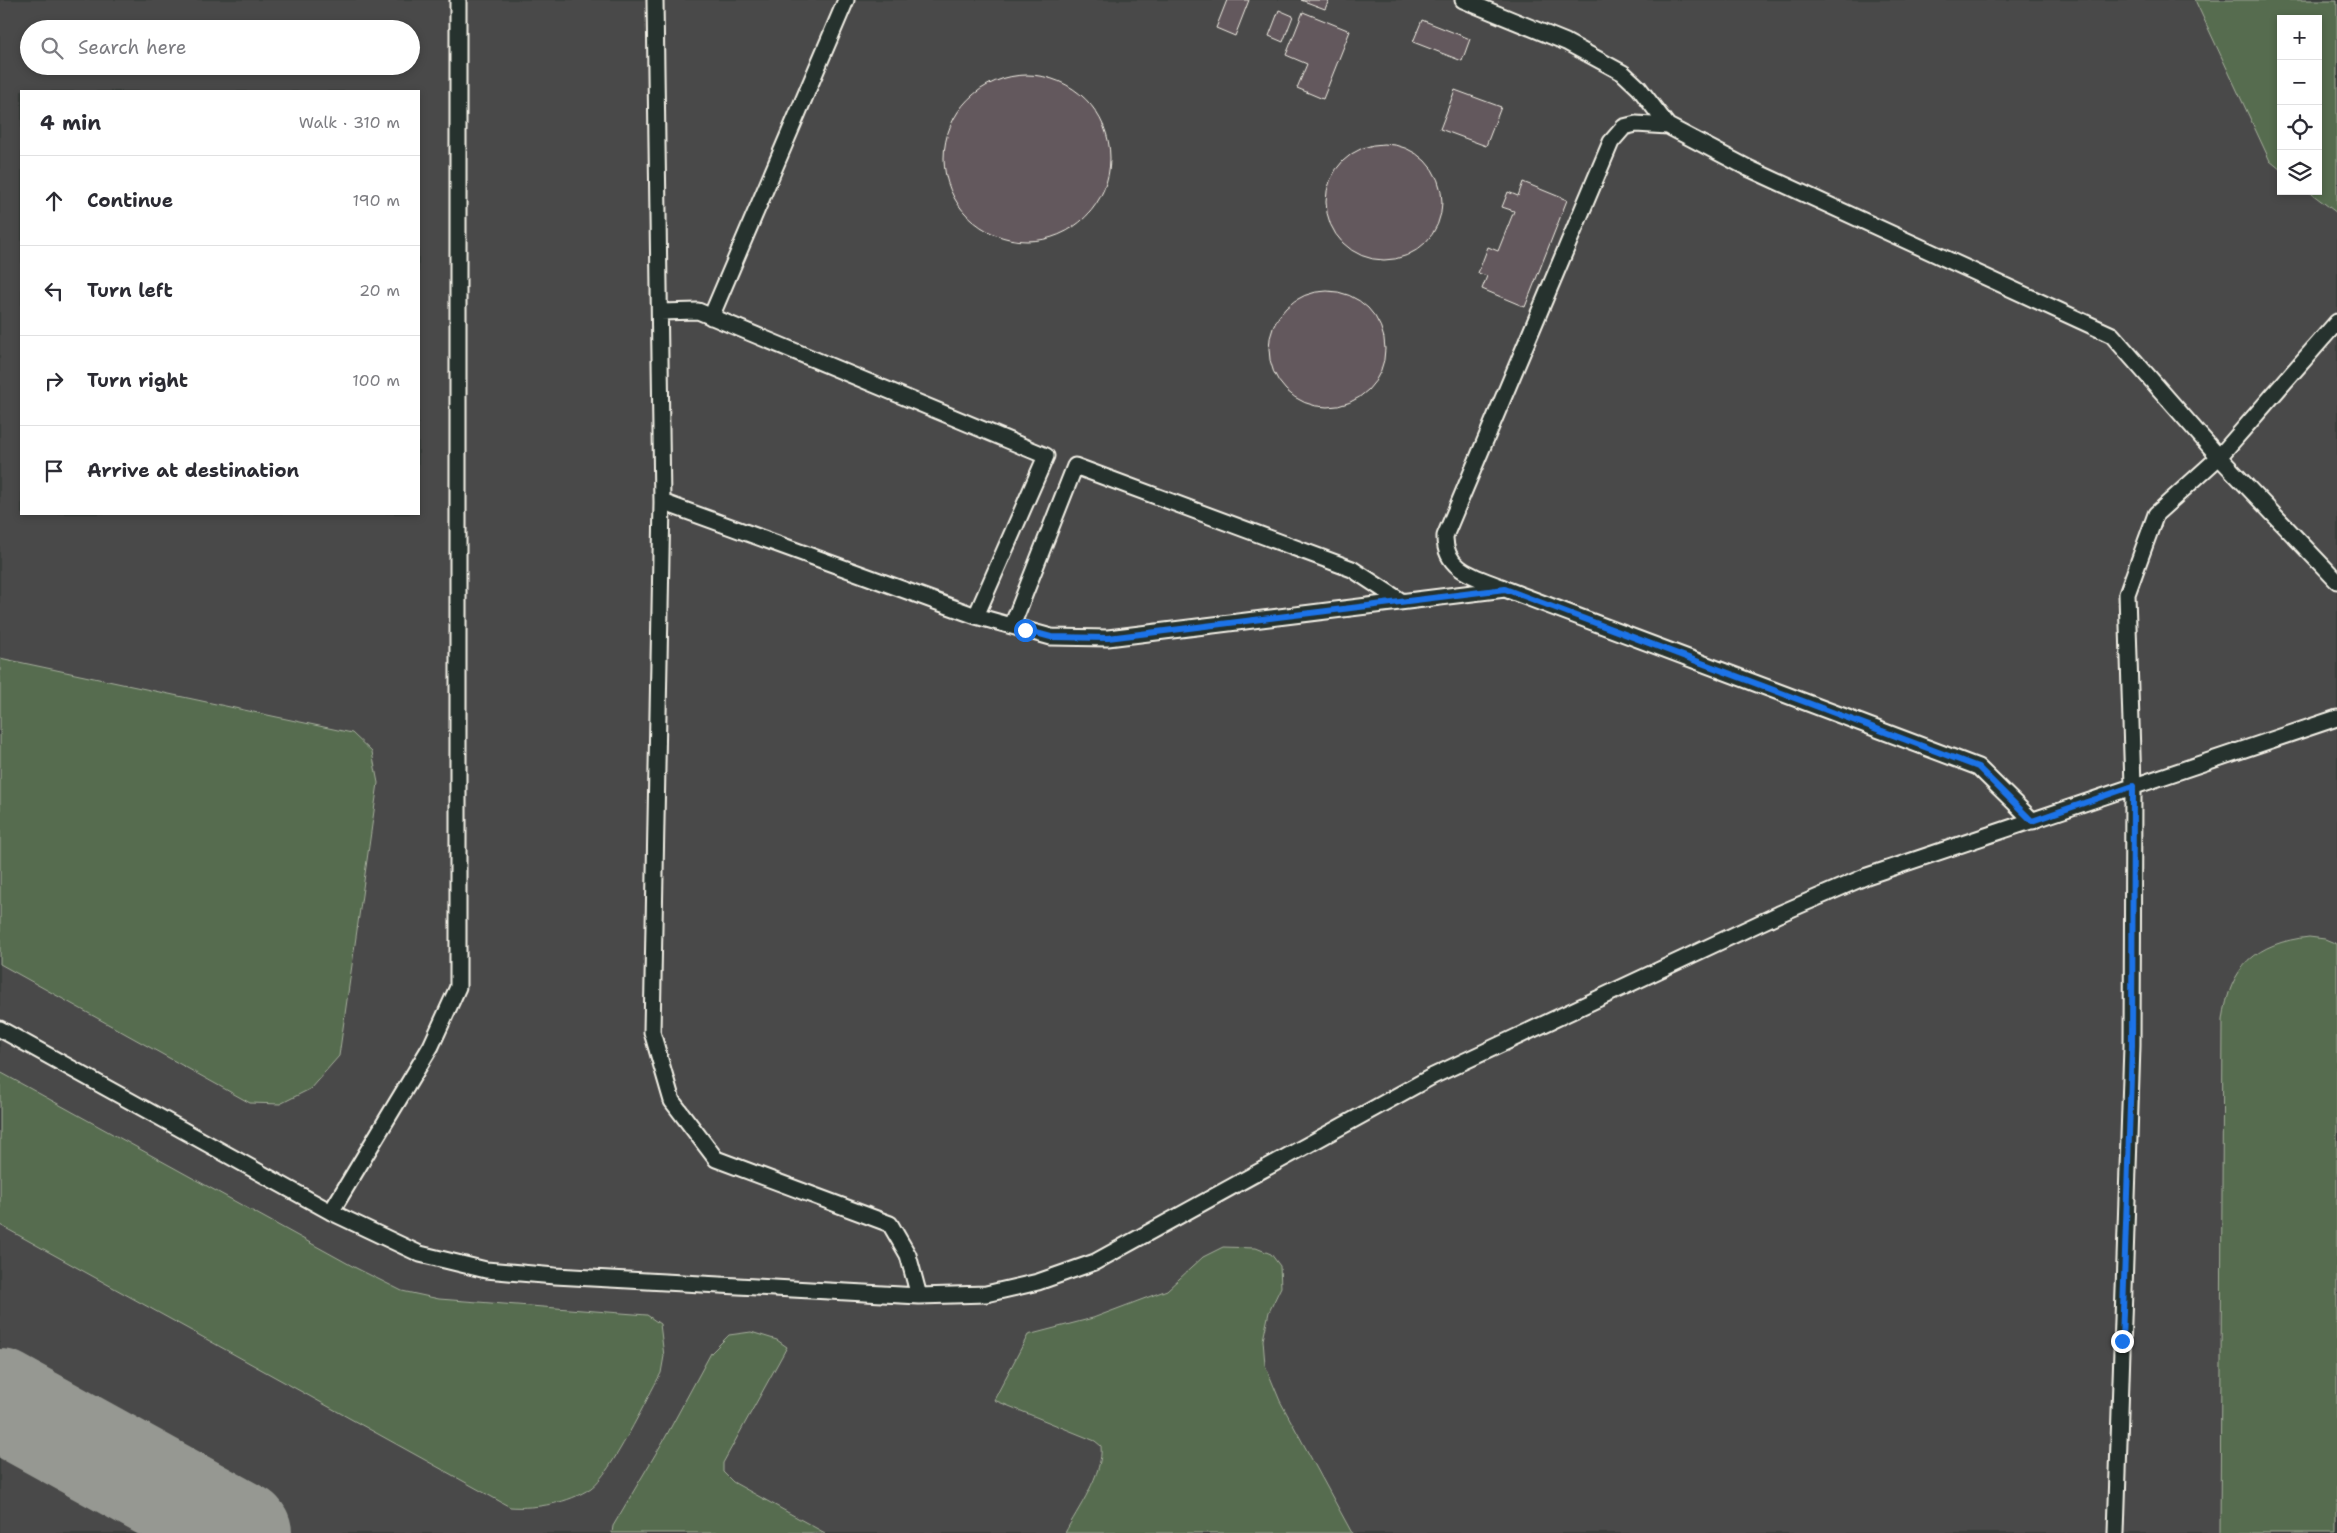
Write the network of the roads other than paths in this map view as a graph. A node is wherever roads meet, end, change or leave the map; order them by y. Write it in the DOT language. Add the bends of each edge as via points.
graph roads {
  1 [pos="458,0"];
  2 [pos="655,0"];
  3 [pos="846,0"];
  4 [pos="1463,0"];
  5 [pos="1668,126"];
  6 [pos="660,312"];
  7 [pos="711,317"];
  8 [pos="2337,322"];
  9 [pos="2219,457"];
  10 [pos="662,502"];
  11 [pos="2337,581"];
  12 [pos="1505,589"];
  13 [pos="1401,601"];
  14 [pos="976,616"];
  15 [pos="1012,626"];
  16 [pos="2337,718"];
  17 [pos="2133,786"];
  18 [pos="2032,821"];
  19 [pos="0,1029"];
  20 [pos="331,1212"];
  21 [pos="919,1296"];
  22 [pos="2116,1533"];
  1 -- 20 [label="lane" via="458,987 431,1046"];
  2 -- 6 [label="lane"];
  3 -- 7 [label="lane"];
  4 -- 5 [label="lane" via="1566,42 1623,73"];
  5 -- 9 [label="lane" via="1748,168 2112,335"];
  5 -- 12 [label="lane" via="1636,124 1624,127 1611,142 1446,536 1446,552 1455,565"];
  6 -- 7 [label="lane" via="698,311"];
  6 -- 10 [label="lane"];
  7 -- 14 [label="lane" via="1046,456"];
  8 -- 9 [label="lane"];
  9 -- 11 [label="lane"];
  9 -- 17 [label="lane" via="2156,514 2127,594"];
  10 -- 14 [label="lane"];
  10 -- 21 [label="lane" via="652,1032 672,1101 716,1159 890,1224 908,1255"];
  12 -- 13 [label="lane"];
  12 -- 18 [label="lane" via="1978,767"];
  13 -- 15 [label="lane" via="1108,638 1051,637"];
  13 -- 15 [label="lane" via="1352,569 1075,466"];
  14 -- 15 [label="lane"];
  16 -- 17 [label="lane"];
  17 -- 18 [label="lane"];
  17 -- 22 [label="lane" via="2132,1046"];
  18 -- 21 [label="lane" via="1867,876 1688,955 1434,1076 1095,1262 1038,1282 986,1294"];
  19 -- 20 [label="lane"];
  20 -- 21 [label="lane" via="420,1254 486,1270"];
}
